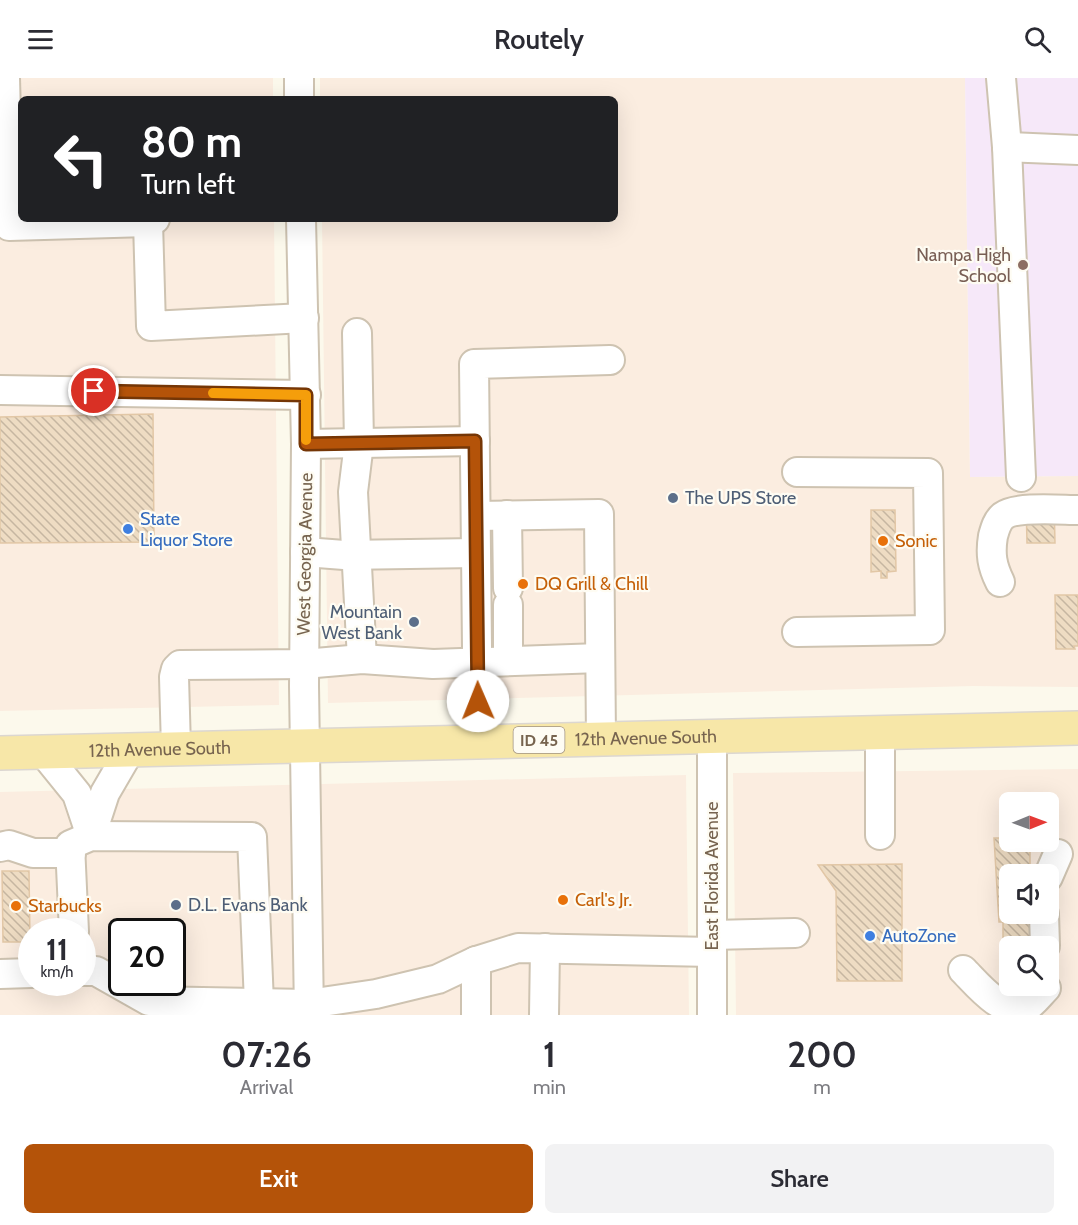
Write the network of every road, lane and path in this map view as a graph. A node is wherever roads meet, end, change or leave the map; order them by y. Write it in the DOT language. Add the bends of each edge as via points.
graph roads {
  1 [pos="5,78"];
  2 [pos="299,78"];
  3 [pos="1001,78"];
  4 [pos="299,96"];
  5 [pos="1007,147"];
  6 [pos="1078,150"];
  7 [pos="104,222"];
  8 [pos="151,222"];
  9 [pos="301,222"];
  10 [pos="304,318"];
  11 [pos="357,333"];
  12 [pos="610,360"];
  13 [pos="0,390"];
  14 [pos="306,395"];
  15 [pos="475,441"];
  16 [pos="358,443"];
  17 [pos="306,444"];
  18 [pos="797,472"];
  19 [pos="1021,477"];
  20 [pos="1078,510"];
  21 [pos="507,515"];
  22 [pos="476,516"];
  23 [pos="305,552"];
  24 [pos="476,553"];
  25 [pos="356,555"];
  26 [pos="1000,582"];
  27 [pos="797,632"];
  28 [pos="600,658"];
  29 [pos="362,659"];
  30 [pos="508,660"];
  31 [pos="477,661"];
  32 [pos="304,663"];
  33 [pos="1078,728"];
  34 [pos="880,733"];
  35 [pos="712,736"];
  36 [pos="601,739"];
  37 [pos="478,741"];
  38 [pos="304,746"];
  39 [pos="176,748"];
  40 [pos="130,750"];
  41 [pos="44,752"];
  42 [pos="0,753"];
  43 [pos="880,835"];
  44 [pos="81,845"];
  45 [pos="0,847"];
  46 [pos="75,918"];
  47 [pos="795,933"];
  48 [pos="712,944"];
  49 [pos="545,948"];
  50 [pos="476,961"];
  51 [pos="96,971"];
  52 [pos="18,973"];
  53 [pos="0,974"];
  54 [pos="1045,996"];
  55 [pos="259,1003"];
  56 [pos="376,1004"];
  57 [pos="308,1010"];
  58 [pos="476,1015"];
  59 [pos="544,1015"];
  60 [pos="712,1015"];
  61 [pos="986,1015"];
  1 -- 7 [label="street" via="9,226"];
  2 -- 4 [label="street"];
  3 -- 5 [label="street"];
  5 -- 6 [label="street"];
  5 -- 19 [label="street"];
  8 -- 10 [label="street" via="151,326"];
  9 -- 10 [label="street, West Georgia Avenue"];
  10 -- 14 [label="street, West Georgia Avenue"];
  11 -- 16 [label="street"];
  12 -- 15 [label="street" via="474,364"];
  13 -- 14 [label="street"];
  14 -- 17 [label="street, West Georgia Avenue"];
  15 -- 16 [label="street"];
  15 -- 22 [label="street"];
  16 -- 17 [label="street"];
  16 -- 25 [label="street" via="353,492"];
  17 -- 23 [label="street, West Georgia Avenue"];
  18 -- 27 [label="street" via="928,473 930,630"];
  20 -- 26 [label="street" via="1014,511 1003,516 995,527 992,545 992,565"];
  21 -- 22 [label="street"];
  21 -- 28 [label="street" via="599,514"];
  21 -- 30 [label="street"];
  22 -- 24 [label="street"];
  23 -- 25 [label="street"];
  23 -- 32 [label="street, West Georgia Avenue"];
  24 -- 25 [label="street"];
  24 -- 31 [label="street"];
  25 -- 29 [label="street"];
  28 -- 30 [label="street"];
  28 -- 36 [label="street"];
  29 -- 31 [label="street" via="433,664"];
  29 -- 32 [label="street"];
  30 -- 31 [label="street"];
  31 -- 37 [label="street"];
  32 -- 38 [label="street, West Georgia Avenue"];
  32 -- 39 [label="street" via="180,665 174,677"];
  33 -- 34 [label="main road, 12th Avenue South / ID 45"];
  34 -- 35 [label="main road, 12th Avenue South / ID 45"];
  34 -- 43 [label="street"];
  35 -- 36 [label="main road, 12th Avenue South / ID 45"];
  35 -- 48 [label="street, East Florida Avenue"];
  36 -- 37 [label="main road, 12th Avenue South / ID 45"];
  37 -- 38 [label="main road, 12th Avenue South / ID 45"];
  38 -- 39 [label="main road, 12th Avenue South / ID 45"];
  38 -- 57 [label="street, West Georgia Avenue"];
  39 -- 40 [label="main road, 12th Avenue South / ID 45"];
  40 -- 41 [label="main road, 12th Avenue South / ID 45"];
  40 -- 44 [label="street"];
  41 -- 42 [label="main road, 12th Avenue South / ID 45"];
  41 -- 44 [label="street" via="77,794"];
  44 -- 45 [label="street" via="33,853 9,845"];
  44 -- 46 [label="street"];
  44 -- 55 [label="street" via="252,837"];
  47 -- 48 [label="street"];
  48 -- 49 [label="street"];
  48 -- 60 [label="street, East Florida Avenue"];
  49 -- 50 [label="street" via="519,948"];
  49 -- 59 [label="street"];
  50 -- 56 [label="street"];
  50 -- 58 [label="street"];
  51 -- 55 [label="street" via="149,1001"];
  52 -- 53 [label="street"];
  54 -- 61 [label="street" via="1025,1008 1009,1009 963,981"];
  55 -- 57 [label="street"];
  56 -- 57 [label="street"];
}
